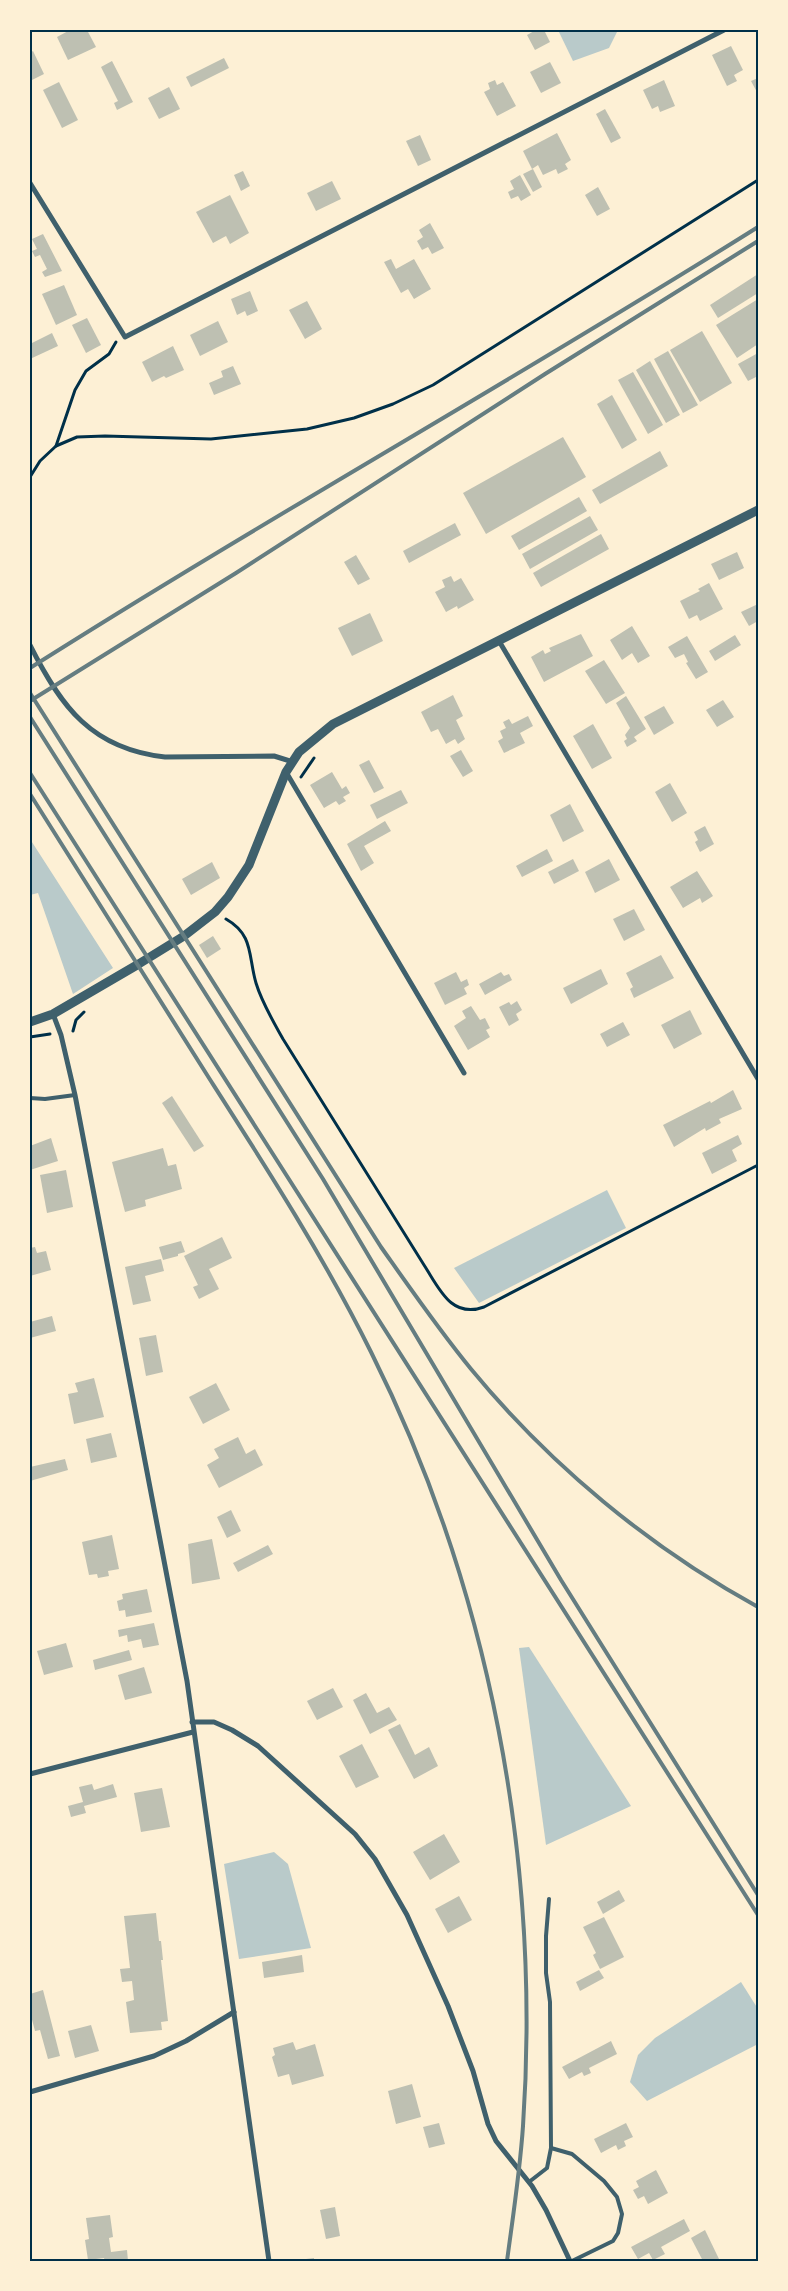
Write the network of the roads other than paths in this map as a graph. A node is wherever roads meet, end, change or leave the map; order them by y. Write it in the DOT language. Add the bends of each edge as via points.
graph roads {
  1 [pos="724,30"];
  2 [pos="30,183"];
  3 [pos="758,510"];
  4 [pos="499,641"];
  5 [pos="30,645"];
  6 [pos="293,762"];
  7 [pos="286,772"];
  8 [pos="53,1014"];
  9 [pos="30,1022"];
  10 [pos="464,1073"];
  11 [pos="758,1079"];
  12 [pos="75,1095"];
  13 [pos="30,1098"];
  14 [pos="192,1722"];
  15 [pos="193,1732"];
  16 [pos="30,1774"];
  17 [pos="549,1899"];
  18 [pos="234,2012"];
  19 [pos="30,2092"];
  20 [pos="551,2148"];
  21 [pos="528,2182"];
  22 [pos="269,2261"];
  23 [pos="571,2261"];
  1 -- 2 [label="street" via="125,336"];
  3 -- 4 [label="street"];
  4 -- 6 [label="street" via="341,718 309,742"];
  4 -- 11 [label="street"];
  5 -- 6 [label="street" via="46,676 67,705 93,732 114,744 157,756 274,756"];
  6 -- 7 [label="street"];
  7 -- 8 [label="street" via="249,865 216,912 148,958"];
  7 -- 10 [label="street"];
  8 -- 9 [label="street"];
  8 -- 12 [label="street"];
  12 -- 13 [label="lane"];
  12 -- 14 [label="street" via="187,1681"];
  14 -- 15 [label="street"];
  14 -- 21 [label="street" via="214,1722 258,1746 355,1834 375,1859 407,1915 448,2006 496,2141"];
  15 -- 16 [label="street"];
  15 -- 18 [label="street"];
  17 -- 20 [label="lane" via="546,1964 550,2002"];
  18 -- 19 [label="street" via="154,2056"];
  18 -- 22 [label="street"];
  20 -- 21 [label="lane" via="547,2168"];
  20 -- 23 [label="lane" via="572,2154 604,2181 617,2197 622,2214 613,2241"];
  21 -- 23 [label="street"];
}
